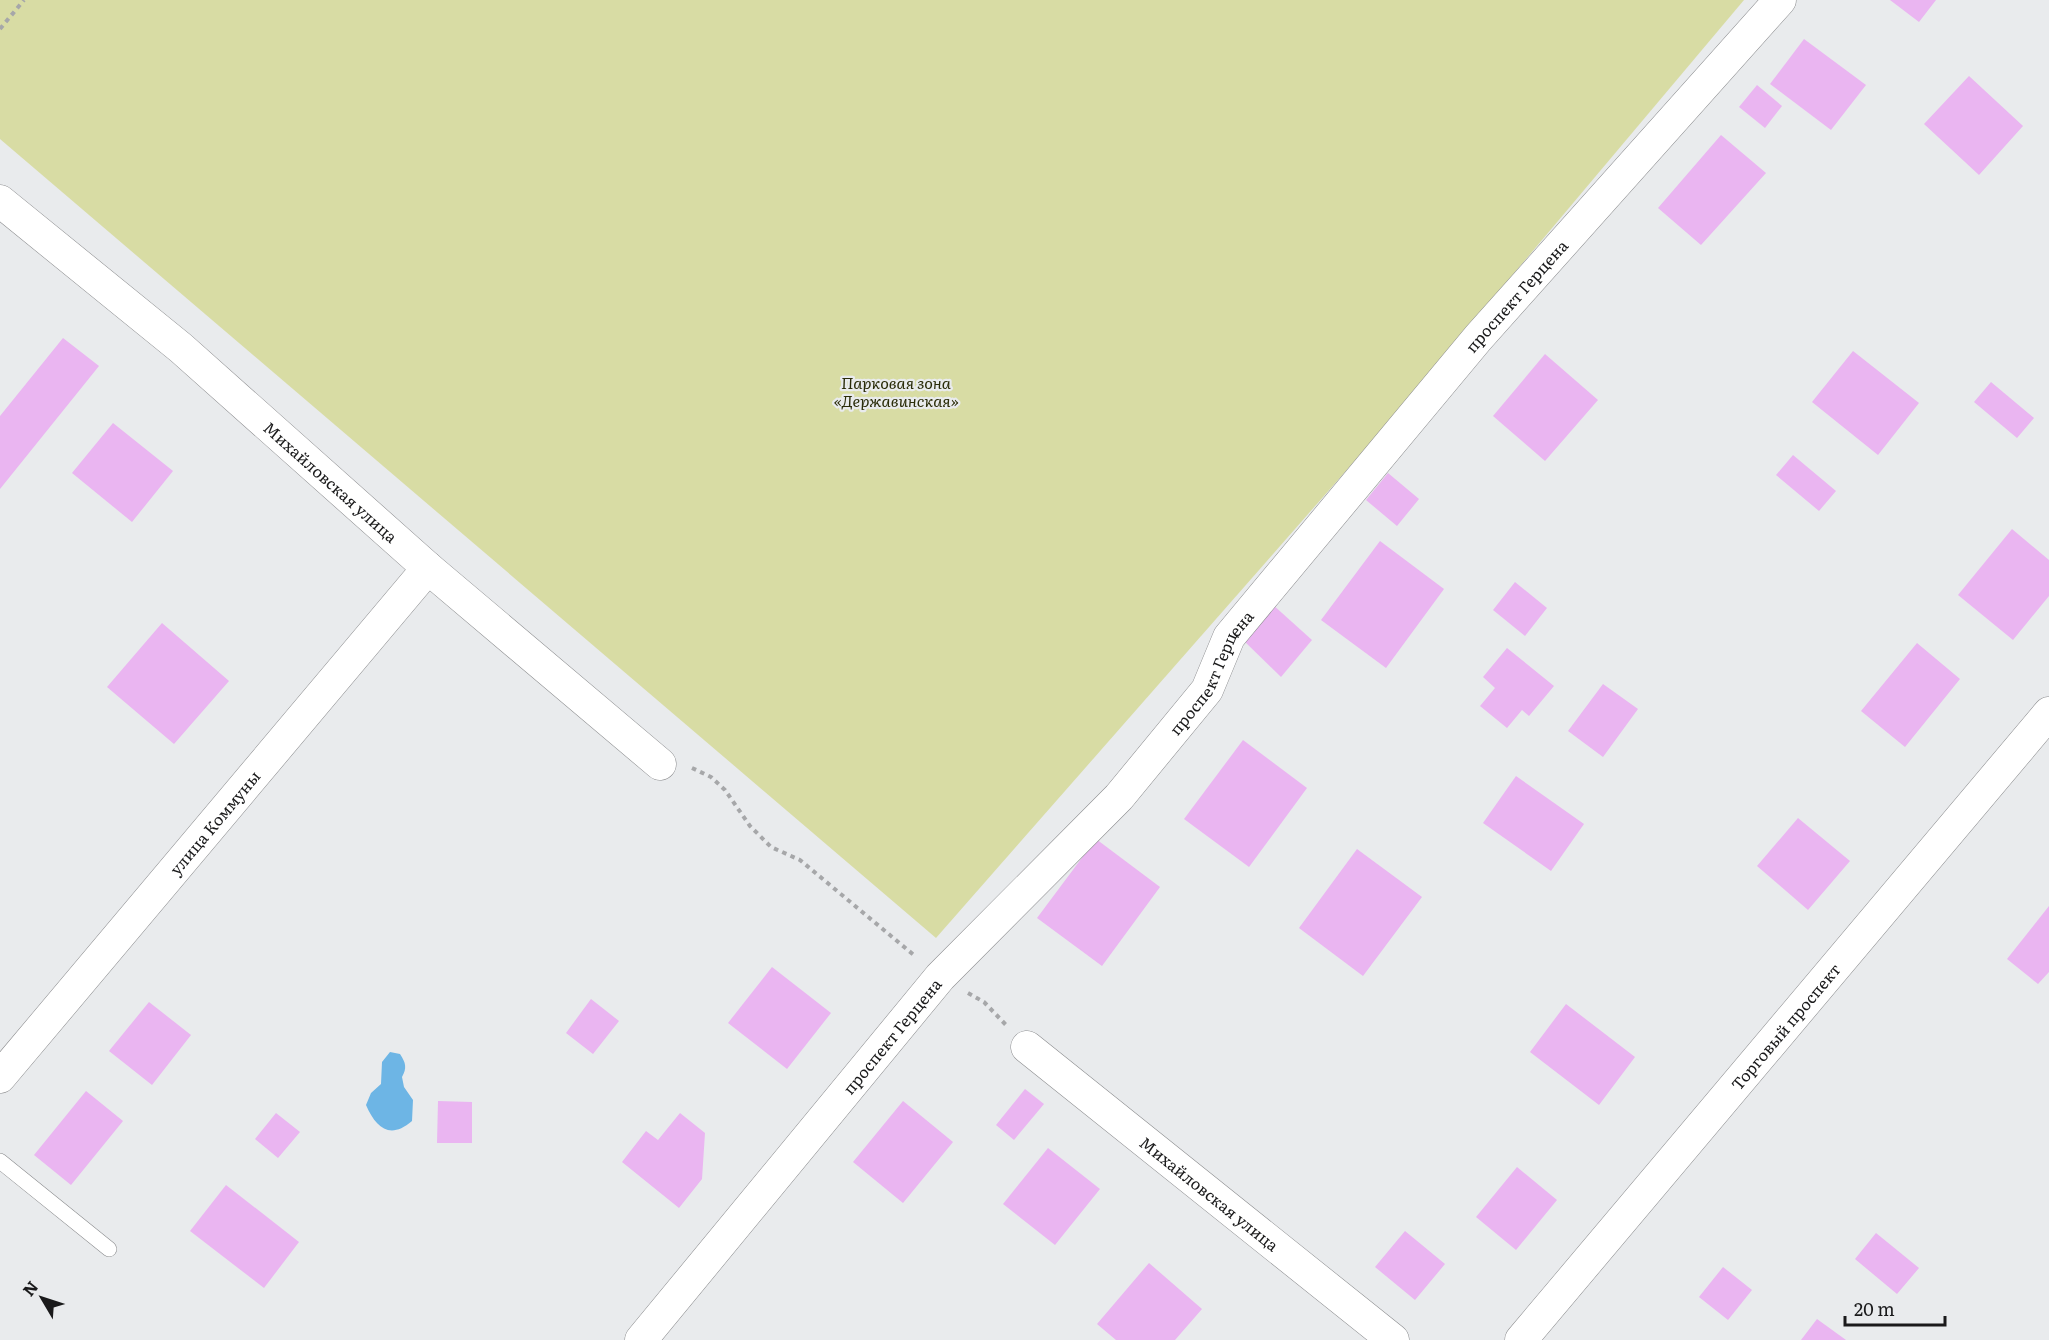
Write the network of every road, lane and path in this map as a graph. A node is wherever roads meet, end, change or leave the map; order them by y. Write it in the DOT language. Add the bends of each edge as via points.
graph roads {
  1 [pos="24,0"];
  2 [pos="1780,0"];
  3 [pos="0,29"];
  4 [pos="0,201"];
  5 [pos="428,568"];
  6 [pos="2049,713"];
  7 [pos="660,764"];
  8 [pos="940,977"];
  9 [pos="1027,1047"];
  10 [pos="0,1077"];
  11 [pos="0,1161"];
  12 [pos="109,1249"];
  13 [pos="640,1340"];
  14 [pos="1393,1340"];
  15 [pos="1521,1340"];
  1 -- 3 [label="path"];
  2 -- 8 [label="street, проспект Герцена" via="1478,338 1229,637 1207,690 1119,797"];
  4 -- 5 [label="street, Михайловская улица" via="181,348"];
  5 -- 7 [label="street, Михайловская улица"];
  5 -- 10 [label="street, улица Коммуны"];
  6 -- 15 [label="street, Торговый проспект"];
  7 -- 8 [label="path" via="688,766 711,777 771,847 800,860"];
  8 -- 9 [label="path" via="984,1002"];
  8 -- 13 [label="street, проспект Герцена"];
  9 -- 14 [label="street, Михайловская улица"];
  11 -- 12 [label="lane"];
}
